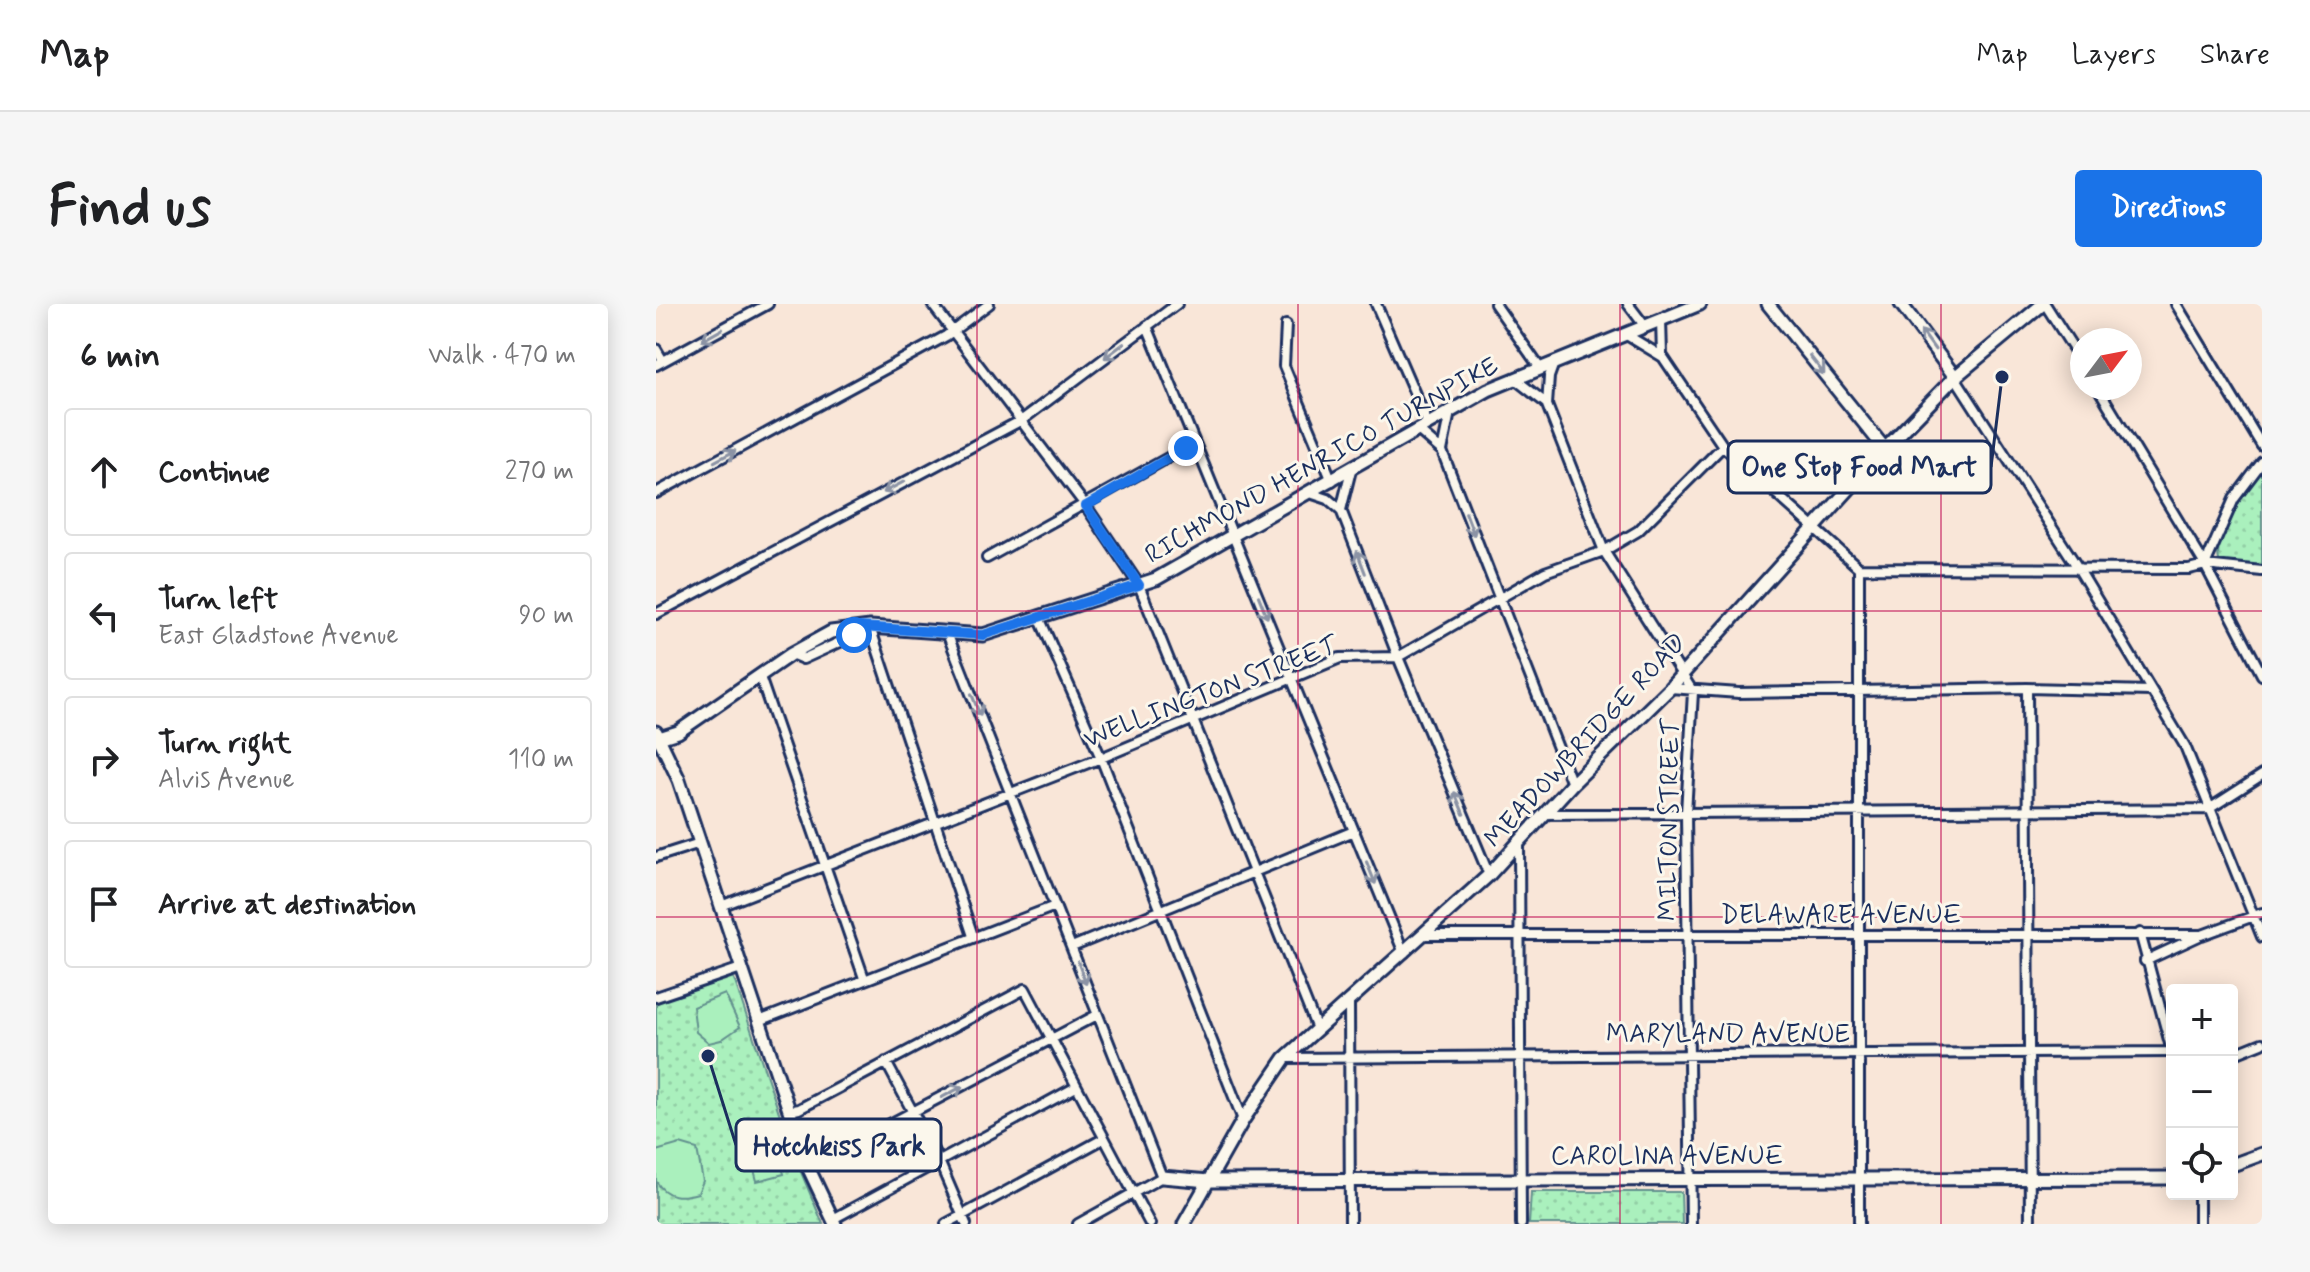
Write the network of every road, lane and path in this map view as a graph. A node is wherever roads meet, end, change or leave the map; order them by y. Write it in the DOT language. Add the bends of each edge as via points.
graph roads {
  1 [pos="768,304"];
  2 [pos="932,304"];
  3 [pos="989,304"];
  4 [pos="1177,304"];
  5 [pos="1376,304"];
  6 [pos="1495,304"];
  7 [pos="1628,304"];
  8 [pos="1700,304"];
  9 [pos="1768,304"];
  10 [pos="1901,304"];
  11 [pos="2176,304"];
  12 [pos="2041,305"];
  13 [pos="1661,319"];
  14 [pos="1286,325"];
  15 [pos="1644,325"];
  16 [pos="1147,326"];
  17 [pos="953,331"];
  18 [pos="1624,334"];
  19 [pos="2070,345"];
  20 [pos="656,349"];
  21 [pos="1663,357"];
  22 [pos="660,363"];
  23 [pos="1555,363"];
  24 [pos="1540,368"];
  25 [pos="1955,377"];
  26 [pos="1515,379"];
  27 [pos="2105,400"];
  28 [pos="1547,405"];
  29 [pos="1450,412"];
  30 [pos="1022,420"];
  31 [pos="1423,427"];
  32 [pos="1193,444"];
  33 [pos="1723,446"];
  34 [pos="2262,446"];
  35 [pos="1885,449"];
  36 [pos="1442,451"];
  37 [pos="2262,462"];
  38 [pos="1351,470"];
  39 [pos="1332,481"];
  40 [pos="656,493"];
  41 [pos="1310,493"];
  42 [pos="1086,506"];
  43 [pos="1341,510"];
  44 [pos="1813,526"];
  45 [pos="1234,534"];
  46 [pos="1604,551"];
  47 [pos="987,558"];
  48 [pos="2205,565"];
  49 [pos="1859,568"];
  50 [pos="2078,568"];
  51 [pos="2262,571"];
  52 [pos="1139,585"];
  53 [pos="1499,597"];
  54 [pos="656,614"];
  55 [pos="1039,617"];
  56 [pos="864,627"];
  57 [pos="947,633"];
  58 [pos="1398,657"];
  59 [pos="1682,672"];
  60 [pos="2262,675"];
  61 [pos="760,677"];
  62 [pos="1291,678"];
  63 [pos="1670,688"];
  64 [pos="2027,688"];
  65 [pos="2151,691"];
  66 [pos="1693,692"];
  67 [pos="1859,692"];
  68 [pos="1191,718"];
  69 [pos="657,736"];
  70 [pos="1101,758"];
  71 [pos="2262,775"];
  72 [pos="1572,784"];
  73 [pos="1011,793"];
  74 [pos="2209,809"];
  75 [pos="1859,812"];
  76 [pos="1686,813"];
  77 [pos="2028,813"];
  78 [pos="1544,814"];
  79 [pos="933,821"];
  80 [pos="1354,831"];
  81 [pos="700,843"];
  82 [pos="1519,844"];
  83 [pos="656,857"];
  84 [pos="825,864"];
  85 [pos="1254,873"];
  86 [pos="1489,875"];
  87 [pos="721,906"];
  88 [pos="1055,906"];
  89 [pos="1158,911"];
  90 [pos="2258,914"];
  91 [pos="2140,933"];
  92 [pos="1424,935"];
  93 [pos="2028,935"];
  94 [pos="2202,935"];
  95 [pos="973,936"];
  96 [pos="1518,936"];
  97 [pos="1858,936"];
  98 [pos="1688,937"];
  99 [pos="2262,937"];
  100 [pos="1072,947"];
  101 [pos="1404,953"];
  102 [pos="2145,961"];
  103 [pos="741,968"];
  104 [pos="864,978"];
  105 [pos="656,997"];
  106 [pos="1349,1002"];
  107 [pos="1097,1015"];
  108 [pos="759,1021"];
  109 [pos="1317,1029"];
  110 [pos="2166,1032"];
  111 [pos="1052,1039"];
  112 [pos="2262,1043"];
  113 [pos="2166,1052"];
  114 [pos="2030,1053"];
  115 [pos="2238,1053"];
  116 [pos="1691,1054"];
  117 [pos="1521,1055"];
  118 [pos="1859,1055"];
  119 [pos="1349,1057"];
  120 [pos="1285,1058"];
  121 [pos="886,1062"];
  122 [pos="1076,1087"];
  123 [pos="789,1111"];
  124 [pos="914,1113"];
  125 [pos="1243,1120"];
  126 [pos="1103,1139"];
  127 [pos="2262,1154"];
  128 [pos="939,1161"];
  129 [pos="2238,1163"];
  130 [pos="808,1167"];
  131 [pos="1162,1177"];
  132 [pos="1860,1178"];
  133 [pos="2030,1178"];
  134 [pos="2166,1178"];
  135 [pos="1521,1179"];
  136 [pos="1691,1179"];
  137 [pos="1209,1181"];
  138 [pos="1351,1181"];
  139 [pos="1134,1193"];
  140 [pos="2199,1200"];
  141 [pos="964,1220"];
  142 [pos="834,1221"];
  143 [pos="946,1224"];
  144 [pos="1078,1224"];
  145 [pos="1150,1224"];
  146 [pos="1184,1224"];
  147 [pos="1350,1224"];
  148 [pos="1521,1224"];
  149 [pos="1691,1224"];
  150 [pos="1859,1224"];
  151 [pos="2030,1224"];
  152 [pos="2199,1224"];
  1 -- 22 [label="street, one-way"];
  2 -- 17 [label="street"];
  3 -- 17 [label="street"];
  4 -- 16 [label="street"];
  5 -- 31 [label="street"];
  6 -- 24 [label="street"];
  7 -- 15 [label="street"];
  8 -- 13 [label="street, RICHMOND HENRICO TURNPIKE"];
  9 -- 35 [label="street, one-way"];
  25 -- 10 [label="street, one-way"];
  11 -- 34 [label="street"];
  12 -- 19 [label="street"];
  12 -- 25 [label="street, MEADOWBRIDGE ROAD"];
  13 -- 15 [label="street, RICHMOND HENRICO TURNPIKE"];
  13 -- 21 [label="street"];
  14 -- 39 [label="street" via="1284,366"];
  15 -- 18 [label="street, RICHMOND HENRICO TURNPIKE"];
  16 -- 30 [label="street, one-way"];
  16 -- 32 [label="street"];
  17 -- 30 [label="street"];
  40 -- 17 [label="street, one-way"];
  18 -- 21 [label="street"];
  18 -- 23 [label="street, RICHMOND HENRICO TURNPIKE"];
  20 -- 22 [label="street"];
  21 -- 33 [label="street"];
  23 -- 24 [label="street, RICHMOND HENRICO TURNPIKE"];
  23 -- 28 [label="street"];
  24 -- 26 [label="street, RICHMOND HENRICO TURNPIKE"];
  25 -- 35 [label="street, MEADOWBRIDGE ROAD"];
  25 -- 50 [label="street"];
  26 -- 28 [label="street, MILTON STREET"];
  26 -- 29 [label="street, RICHMOND HENRICO TURNPIKE"];
  27 -- 48 [label="street"];
  28 -- 46 [label="street, MILTON STREET"];
  29 -- 31 [label="street, RICHMOND HENRICO TURNPIKE"];
  29 -- 36 [label="street"];
  30 -- 42 [label="street"];
  30 -- 54 [label="street, one-way"];
  31 -- 36 [label="street"];
  31 -- 38 [label="street, RICHMOND HENRICO TURNPIKE"];
  32 -- 42 [label="street"];
  32 -- 45 [label="street"];
  33 -- 44 [label="street"];
  33 -- 46 [label="street, WELLINGTON STREET" via="1638,531"];
  35 -- 44 [label="street, MEADOWBRIDGE ROAD"];
  36 -- 53 [label="street, one-way"];
  37 -- 48 [label="street" via="2234,499"];
  38 -- 39 [label="street, RICHMOND HENRICO TURNPIKE"];
  38 -- 43 [label="street"];
  39 -- 41 [label="street, RICHMOND HENRICO TURNPIKE"];
  41 -- 43 [label="street"];
  41 -- 45 [label="street, RICHMOND HENRICO TURNPIKE"];
  42 -- 47 [label="street"];
  42 -- 52 [label="street"];
  58 -- 43 [label="street, one-way"];
  44 -- 49 [label="street"];
  44 -- 59 [label="street, MEADOWBRIDGE ROAD"];
  45 -- 52 [label="street, RICHMOND HENRICO TURNPIKE"];
  45 -- 62 [label="street, one-way"];
  46 -- 53 [label="street, WELLINGTON STREET" via="1545,572"];
  46 -- 59 [label="street, MILTON STREET"];
  48 -- 50 [label="street"];
  48 -- 51 [label="street"];
  48 -- 60 [label="street"];
  49 -- 50 [label="street"];
  49 -- 67 [label="street"];
  50 -- 65 [label="street"];
  52 -- 55 [label="street, RICHMOND HENRICO TURNPIKE"];
  52 -- 68 [label="street"];
  53 -- 58 [label="street, WELLINGTON STREET"];
  53 -- 72 [label="street"];
  55 -- 57 [label="street, RICHMOND HENRICO TURNPIKE" via="989,634"];
  55 -- 70 [label="street"];
  56 -- 57 [label="street, RICHMOND HENRICO TURNPIKE"];
  56 -- 61 [label="street, RICHMOND HENRICO TURNPIKE" via="822,636"];
  56 -- 79 [label="street"];
  57 -- 73 [label="street, one-way"];
  58 -- 62 [label="street, WELLINGTON STREET" via="1340,658"];
  86 -- 58 [label="street, one-way"];
  59 -- 63 [label="street, MEADOWBRIDGE ROAD"];
  59 -- 66 [label="street, MILTON STREET"];
  61 -- 69 [label="street, RICHMOND HENRICO TURNPIKE" via="678,732"];
  61 -- 84 [label="street"];
  62 -- 68 [label="street, WELLINGTON STREET"];
  62 -- 80 [label="street"];
  63 -- 66 [label="street"];
  63 -- 72 [label="street, MEADOWBRIDGE ROAD"];
  64 -- 65 [label="street"];
  64 -- 67 [label="street"];
  64 -- 77 [label="street"];
  65 -- 74 [label="street" via="2185,746"];
  66 -- 67 [label="street"];
  66 -- 76 [label="street, MILTON STREET"];
  67 -- 75 [label="street"];
  68 -- 70 [label="street, WELLINGTON STREET"];
  68 -- 85 [label="street"];
  69 -- 81 [label="street"];
  70 -- 73 [label="street, WELLINGTON STREET"];
  70 -- 89 [label="street"];
  71 -- 74 [label="street"];
  72 -- 78 [label="street, MEADOWBRIDGE ROAD"];
  73 -- 79 [label="street, WELLINGTON STREET"];
  73 -- 88 [label="street"];
  74 -- 77 [label="street"];
  74 -- 90 [label="street"];
  75 -- 76 [label="street"];
  75 -- 77 [label="street"];
  75 -- 97 [label="street"];
  76 -- 78 [label="street"];
  76 -- 98 [label="street, MILTON STREET"];
  77 -- 93 [label="street"];
  78 -- 82 [label="street, MEADOWBRIDGE ROAD"];
  79 -- 84 [label="street, WELLINGTON STREET"];
  79 -- 95 [label="street"];
  80 -- 85 [label="street"];
  80 -- 101 [label="street, one-way"];
  81 -- 83 [label="street"];
  81 -- 87 [label="street"];
  82 -- 86 [label="street, MEADOWBRIDGE ROAD"];
  82 -- 96 [label="street"];
  84 -- 87 [label="street, WELLINGTON STREET"];
  84 -- 104 [label="street"];
  85 -- 89 [label="street"];
  85 -- 109 [label="street"];
  86 -- 92 [label="street, MEADOWBRIDGE ROAD"];
  87 -- 103 [label="street"];
  88 -- 95 [label="street"];
  88 -- 100 [label="street"];
  89 -- 100 [label="street"];
  89 -- 125 [label="street"];
  90 -- 94 [label="street, DELAWARE AVENUE"];
  90 -- 99 [label="street"];
  91 -- 93 [label="street, DELAWARE AVENUE"];
  91 -- 94 [label="street, DELAWARE AVENUE"];
  91 -- 102 [label="street"];
  92 -- 96 [label="street, DELAWARE AVENUE"];
  92 -- 101 [label="street, MEADOWBRIDGE ROAD"];
  93 -- 97 [label="street, DELAWARE AVENUE"];
  93 -- 114 [label="street"];
  94 -- 102 [label="street"];
  95 -- 104 [label="street"];
  96 -- 98 [label="street, DELAWARE AVENUE"];
  96 -- 117 [label="street"];
  97 -- 98 [label="street, DELAWARE AVENUE"];
  97 -- 118 [label="street"];
  98 -- 116 [label="street, MILTON STREET"];
  100 -- 107 [label="street, one-way"];
  101 -- 106 [label="street, MEADOWBRIDGE ROAD"];
  102 -- 110 [label="street"];
  103 -- 105 [label="street"];
  103 -- 108 [label="street"];
  104 -- 108 [label="street"];
  106 -- 109 [label="street, MEADOWBRIDGE ROAD"];
  106 -- 119 [label="street"];
  107 -- 111 [label="street"];
  107 -- 131 [label="street"];
  108 -- 123 [label="street"];
  109 -- 120 [label="street, MEADOWBRIDGE ROAD"];
  111 -- 121 [label="street" via="1025,989"];
  111 -- 122 [label="street"];
  124 -- 111 [label="street, one-way"];
  112 -- 115 [label="street"];
  113 -- 114 [label="street, MARYLAND AVENUE"];
  114 -- 118 [label="street, MARYLAND AVENUE"];
  114 -- 133 [label="street"];
  116 -- 117 [label="street, MARYLAND AVENUE"];
  116 -- 118 [label="street, MARYLAND AVENUE"];
  116 -- 136 [label="street, MILTON STREET"];
  117 -- 119 [label="street, MARYLAND AVENUE"];
  117 -- 135 [label="street"];
  118 -- 132 [label="street"];
  119 -- 120 [label="street, MARYLAND AVENUE"];
  119 -- 138 [label="street"];
  120 -- 125 [label="street, MEADOWBRIDGE ROAD"];
  121 -- 123 [label="street"];
  121 -- 124 [label="street"];
  122 -- 126 [label="street"];
  122 -- 128 [label="street"];
  123 -- 130 [label="street"];
  124 -- 128 [label="street"];
  124 -- 130 [label="street"];
  125 -- 137 [label="street, MEADOWBRIDGE ROAD"];
  126 -- 139 [label="street"];
  126 -- 141 [label="street"];
  127 -- 129 [label="street"];
  128 -- 141 [label="street"];
  128 -- 142 [label="street"];
  130 -- 142 [label="street"];
  131 -- 137 [label="street, CAROLINA AVENUE"];
  131 -- 139 [label="street"];
  132 -- 133 [label="street, CAROLINA AVENUE"];
  132 -- 136 [label="street, CAROLINA AVENUE"];
  132 -- 150 [label="street"];
  133 -- 134 [label="street, CAROLINA AVENUE"];
  133 -- 151 [label="street"];
  135 -- 136 [label="street, CAROLINA AVENUE"];
  135 -- 138 [label="street, CAROLINA AVENUE"];
  135 -- 148 [label="street"];
  136 -- 149 [label="street, MILTON STREET"];
  137 -- 138 [label="street, CAROLINA AVENUE"];
  137 -- 146 [label="street, MEADOWBRIDGE ROAD"];
  138 -- 147 [label="street"];
  139 -- 144 [label="street"];
  139 -- 145 [label="street"];
  140 -- 152 [label="street"];
  141 -- 143 [label="street"];
}
